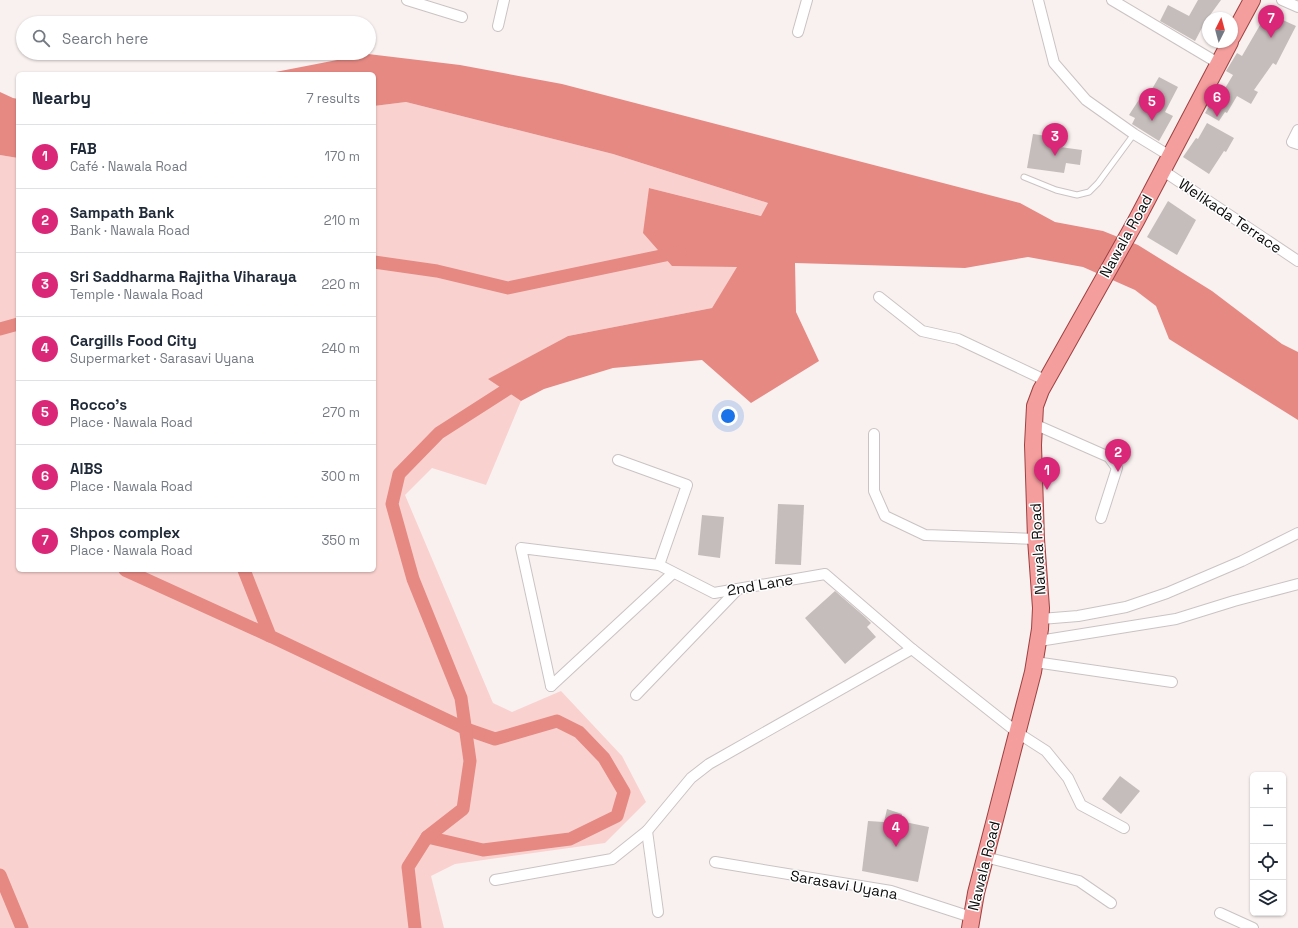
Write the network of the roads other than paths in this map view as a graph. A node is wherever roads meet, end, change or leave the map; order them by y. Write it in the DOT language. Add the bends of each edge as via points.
graph roads {
  1 [pos="407,0"];
  2 [pos="504,0"];
  3 [pos="807,0"];
  4 [pos="1038,0"];
  5 [pos="1112,0"];
  6 [pos="1252,0"];
  7 [pos="1282,0"];
  8 [pos="1298,7"];
  9 [pos="462,17"];
  10 [pos="498,26"];
  11 [pos="1238,26"];
  12 [pos="798,32"];
  13 [pos="1227,48"];
  14 [pos="1218,63"];
  15 [pos="1298,130"];
  16 [pos="1134,134"];
  17 [pos="1298,144"];
  18 [pos="1170,156"];
  19 [pos="1162,170"];
  20 [pos="1024,177"];
  21 [pos="1298,261"];
  22 [pos="879,297"];
  23 [pos="1047,381"];
  24 [pos="1034,424"];
  25 [pos="874,434"];
  26 [pos="618,460"];
  27 [pos="1101,518"];
  28 [pos="1298,533"];
  29 [pos="1036,539"];
  30 [pos="659,565"];
  31 [pos="673,573"];
  32 [pos="1298,584"];
  33 [pos="738,589"];
  34 [pos="1041,619"];
  35 [pos="1039,641"];
  36 [pos="912,649"];
  37 [pos="1035,662"];
  38 [pos="1172,682"];
  39 [pos="636,695"];
  40 [pos="1018,732"];
  41 [pos="1124,828"];
  42 [pos="647,831"];
  43 [pos="985,856"];
  44 [pos="715,862"];
  45 [pos="495,880"];
  46 [pos="1111,903"];
  47 [pos="658,912"];
  48 [pos="1220,913"];
  49 [pos="970,923"];
  50 [pos="1253,928"];
  1 -- 9 [label="street"];
  2 -- 10 [label="street"];
  3 -- 12 [label="street"];
  4 -- 16 [label="street" via="1054,63 1086,100"];
  5 -- 14 [label="street"];
  6 -- 11 [label="main road"];
  7 -- 8 [label="street"];
  13 -- 14 [label="main road, Nawala Road"];
  14 -- 18 [label="main road, Nawala Road"];
  15 -- 17 [label="street" via="1292,142"];
  16 -- 18 [label="street"];
  16 -- 20 [label="lane" via="1089,192 1077,195 1056,190"];
  18 -- 19 [label="main road, Nawala Road"];
  19 -- 21 [label="street, Welikada Terrace"];
  19 -- 23 [label="main road, Nawala Road"];
  22 -- 23 [label="street" via="922,332 958,339"];
  23 -- 24 [label="main road, Nawala Road" via="1035,406"];
  24 -- 27 [label="street" via="1109,457 1117,468"];
  24 -- 29 [label="main road, Nawala Road" via="1032,445"];
  25 -- 29 [label="street" via="874,491 885,516 925,534"];
  26 -- 30 [label="street" via="687,485"];
  28 -- 34 [label="street" via="1242,561 1167,593 1126,607 1078,616"];
  29 -- 34 [label="main road, Nawala Road"];
  30 -- 31 [label="street, 2nd Lane"];
  30 -- 31 [label="street, 2nd Lane" via="521,548 551,686"];
  31 -- 33 [label="street, 2nd Lane" via="714,593"];
  32 -- 35 [label="street" via="1176,619"];
  33 -- 36 [label="street, 2nd Lane" via="825,574"];
  33 -- 39 [label="street"];
  34 -- 35 [label="main road, Nawala Road"];
  35 -- 37 [label="main road, Nawala Road"];
  36 -- 40 [label="street, 2nd Lane"];
  36 -- 42 [label="street" via="710,764 691,778"];
  37 -- 38 [label="street"];
  37 -- 40 [label="main road, Nawala Road"];
  40 -- 41 [label="street, 2nd Lane" via="1046,751 1068,778 1081,805"];
  40 -- 43 [label="main road, Nawala Road"];
  42 -- 45 [label="street" via="612,859"];
  42 -- 47 [label="street"];
  43 -- 46 [label="street" via="1079,881"];
  43 -- 49 [label="main road, Nawala Road"];
  44 -- 49 [label="street, Sarasavi Uyana" via="891,891"];
  48 -- 50 [label="street"];
}
